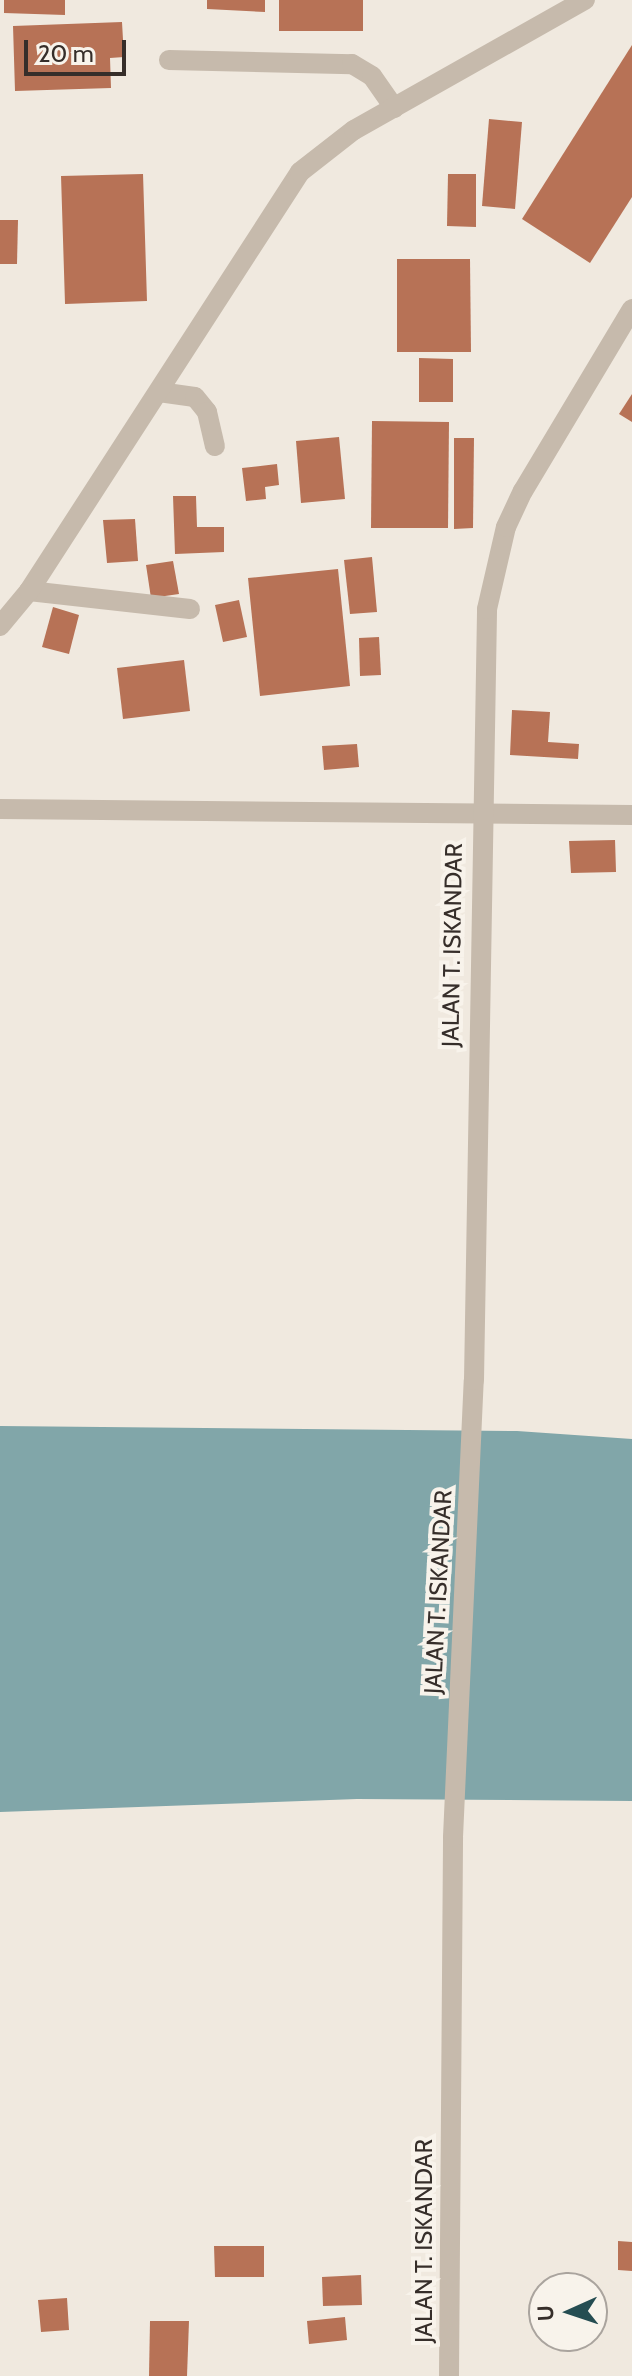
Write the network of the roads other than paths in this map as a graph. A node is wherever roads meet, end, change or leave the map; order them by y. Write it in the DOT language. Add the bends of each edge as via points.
graph roads {
  1 [pos="585,0"];
  2 [pos="169,60"];
  3 [pos="394,108"];
  4 [pos="632,309"];
  5 [pos="159,392"];
  6 [pos="215,446"];
  7 [pos="29,591"];
  8 [pos="190,609"];
  9 [pos="0,626"];
  10 [pos="0,809"];
  11 [pos="479,810"];
  12 [pos="632,815"];
  13 [pos="449,2376"];
  1 -- 3 [label="street"];
  2 -- 3 [label="street" via="352,64 372,76"];
  3 -- 5 [label="street" via="326,148 293,181"];
  4 -- 11 [label="street, JALAN T. ISKANDAR" via="523,491 493,568"];
  5 -- 6 [label="street" via="195,397 207,412"];
  5 -- 7 [label="street"];
  7 -- 8 [label="street"];
  7 -- 9 [label="street"];
  10 -- 11 [label="street"];
  11 -- 12 [label="street"];
  11 -- 13 [label="street, JALAN T. ISKANDAR" via="474,1380 453,1837"];
}
